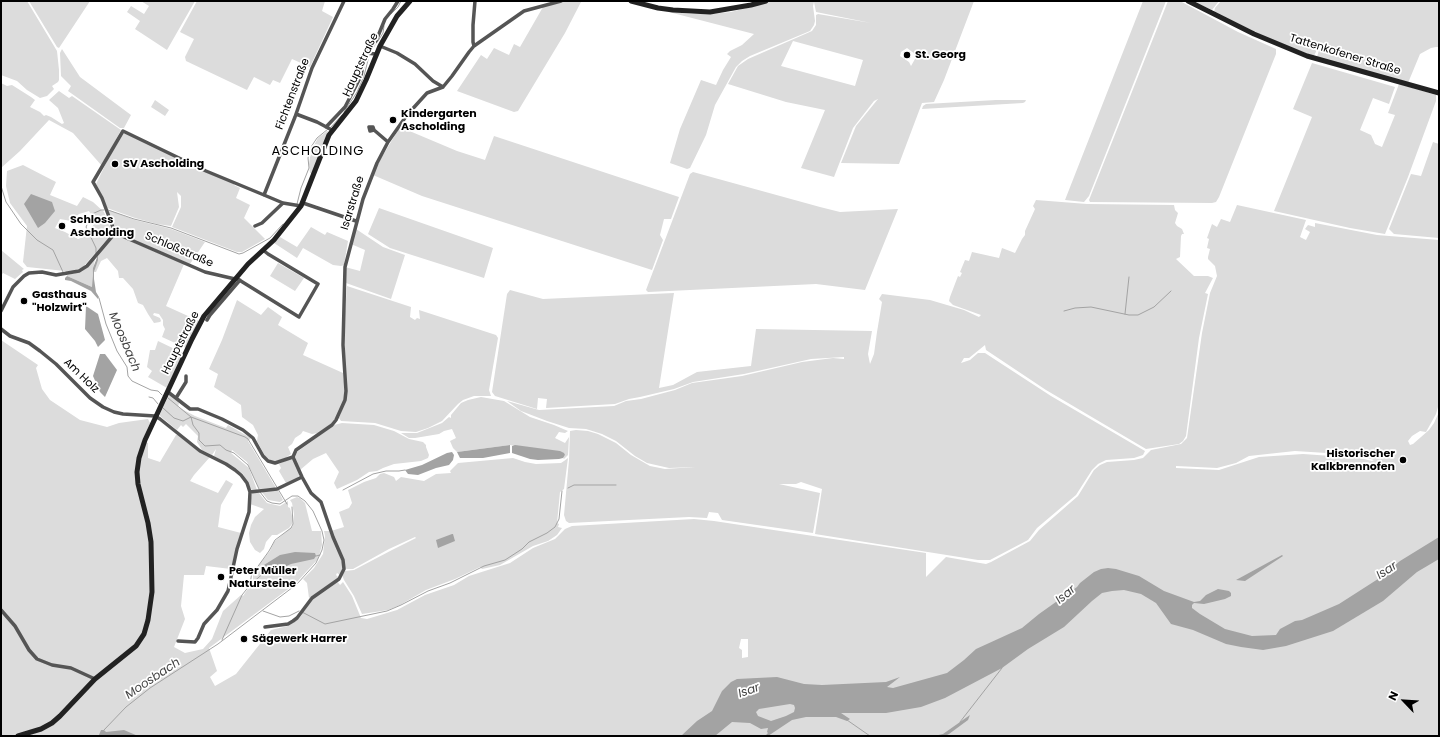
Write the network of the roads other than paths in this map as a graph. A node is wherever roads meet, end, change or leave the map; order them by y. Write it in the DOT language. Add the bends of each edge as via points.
graph roads {
  1 [pos="344,1"];
  2 [pos="398,1"];
  3 [pos="410,1"];
  4 [pos="475,1"];
  5 [pos="561,1"];
  6 [pos="631,1"];
  7 [pos="766,1"];
  8 [pos="1188,1"];
  9 [pos="380,46"];
  10 [pos="474,46"];
  11 [pos="370,54"];
  12 [pos="432,81"];
  13 [pos="443,86"];
  14 [pos="433,90"];
  15 [pos="1436,92"];
  16 [pos="296,114"];
  17 [pos="329,128"];
  18 [pos="374,130"];
  19 [pos="388,142"];
  20 [pos="264,195"];
  21 [pos="283,203"];
  22 [pos="300,205"];
  23 [pos="356,221"];
  24 [pos="255,226"];
  25 [pos="115,233"];
  26 [pos="263,250"];
  27 [pos="237,279"];
  28 [pos="1,312"];
  29 [pos="207,320"];
  30 [pos="1,329"];
  31 [pos="186,376"];
  32 [pos="168,392"];
  33 [pos="176,398"];
  34 [pos="155,416"];
  35 [pos="293,457"];
  36 [pos="302,477"];
  37 [pos="250,492"];
  38 [pos="1,610"];
  39 [pos="265,627"];
  40 [pos="178,641"];
  41 [pos="95,678"];
  42 [pos="18,736"];
  1 -- 16 [label="street, Fichtenstraße" via="312,68"];
  2 -- 11 [label="street" via="385,19"];
  3 -- 9 [label="main road, Hauptstraße" via="397,16"];
  4 -- 10 [label="street"];
  5 -- 10 [label="street, Isarstraße" via="524,12"];
  6 -- 7 [label="main road" via="658,8 703,12 751,6"];
  8 -- 15 [label="main road, Tattenkofener Straße" via="1254,34 1307,56"];
  9 -- 11 [label="main road, Hauptstraße"];
  9 -- 12 [label="street" via="415,64"];
  10 -- 13 [label="street, Isarstraße"];
  11 -- 17 [label="street" via="346,107"];
  11 -- 17 [label="main road, Hauptstraße" via="366,80 356,101"];
  12 -- 13 [label="street"];
  12 -- 14 [label="street"];
  13 -- 14 [label="street, Isarstraße"];
  14 -- 19 [label="street, Isarstraße" via="407,115"];
  16 -- 17 [label="street"];
  16 -- 20 [label="street, Fichtenstraße"];
  17 -- 22 [label="main road, Hauptstraße" via="328,138"];
  18 -- 19 [label="street"];
  19 -- 23 [label="street, Isarstraße" via="371,176"];
  20 -- 21 [label="street"];
  20 -- 25 [label="street" via="206,171 123,131 92,182 99,192"];
  21 -- 22 [label="street"];
  21 -- 24 [label="street" via="262,223"];
  22 -- 23 [label="street"];
  22 -- 26 [label="main road, Hauptstraße" via="288,224"];
  23 -- 35 [label="street, Isarstraße" via="345,267 345,400 332,425 296,450"];
  25 -- 27 [label="street, Schloßstraße" via="205,272"];
  25 -- 28 [label="street" via="84,268 56,275 29,273 20,279"];
  26 -- 27 [label="main road, Hauptstraße"];
  26 -- 27 [label="street, Schloßstraße" via="318,284 299,317"];
  27 -- 29 [label="street"];
  27 -- 32 [label="main road, Hauptstraße" via="200,323"];
  30 -- 34 [label="street, Am Holz" via="40,351 103,407 123,414"];
  31 -- 33 [label="street" via="186,382"];
  32 -- 33 [label="street"];
  32 -- 34 [label="main road, Hauptstraße"];
  33 -- 35 [label="street" via="190,409 198,409 243,430 253,438 268,461 275,463"];
  34 -- 37 [label="street" via="200,452 236,470 247,483"];
  34 -- 41 [label="main road, Hauptstraße" via="142,447 137,472 151,542 152,592 148,620 144,634 136,646"];
  35 -- 36 [label="street"];
  36 -- 37 [label="street" via="278,488"];
  36 -- 39 [label="street" via="311,493 321,502 344,569 339,579 312,598 297,618 288,624"];
  37 -- 40 [label="street" via="249,512 237,549 228,591 217,610 204,624 198,638 194,642"];
  38 -- 41 [label="street" via="37,659 71,668"];
  41 -- 42 [label="main road, Hauptstraße" via="52,723"];
}
